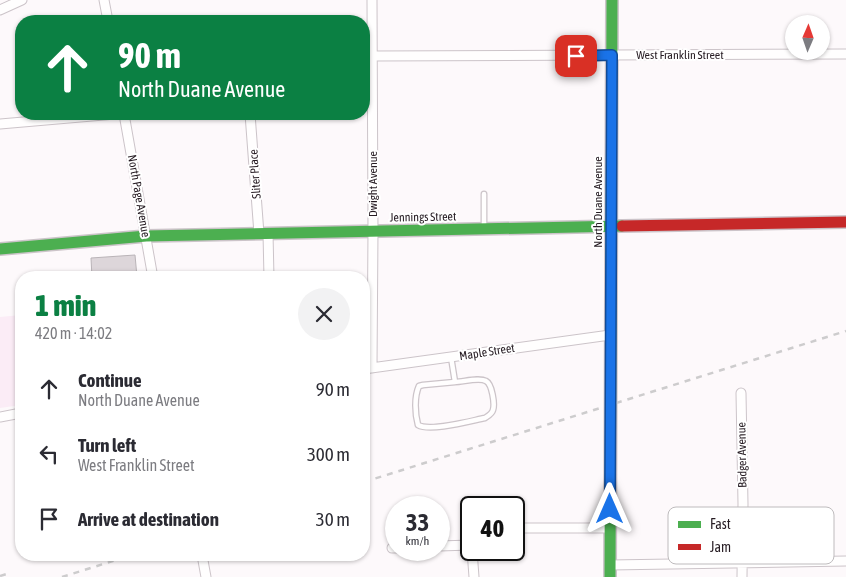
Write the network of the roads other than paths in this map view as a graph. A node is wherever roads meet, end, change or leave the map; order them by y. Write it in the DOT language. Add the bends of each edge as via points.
graph roads {
  1 [pos="22,0"];
  2 [pos="104,0"];
  3 [pos="372,0"];
  4 [pos="612,0"];
  5 [pos="0,10"];
  6 [pos="107,15"];
  7 [pos="370,28"];
  8 [pos="846,54"];
  9 [pos="612,55"];
  10 [pos="370,57"];
  11 [pos="370,115"];
  12 [pos="46,120"];
  13 [pos="125,120"];
  14 [pos="251,120"];
  15 [pos="0,124"];
  16 [pos="484,194"];
  17 [pos="846,222"];
  18 [pos="612,227"];
  19 [pos="484,230"];
  20 [pos="374,231"];
  21 [pos="263,234"];
  22 [pos="146,236"];
  23 [pos="0,249"];
  24 [pos="152,271"];
  25 [pos="268,271"];
  26 [pos="370,322"];
  27 [pos="610,335"];
  28 [pos="451,357"];
  29 [pos="370,368"];
  30 [pos="455,382"];
  31 [pos="741,393"];
  32 [pos="15,414"];
  33 [pos="0,417"];
  34 [pos="743,507"];
  35 [pos="525,528"];
  36 [pos="610,528"];
  37 [pos="203,561"];
  38 [pos="473,561"];
  39 [pos="726,564"];
  40 [pos="742,564"];
  41 [pos="610,571"];
  42 [pos="206,577"];
  43 [pos="474,577"];
  44 [pos="742,577"];
  1 -- 5 [label="street"];
  2 -- 6 [label="street"];
  3 -- 7 [label="street, Dwight Avenue"];
  4 -- 9 [label="street, North Duane Avenue"];
  8 -- 9 [label="street, West Franklin Street"];
  9 -- 10 [label="street, West Franklin Street"];
  9 -- 18 [label="street, North Duane Avenue"];
  11 -- 20 [label="street, Dwight Avenue"];
  12 -- 15 [label="street"];
  13 -- 22 [label="street, North Page Avenue"];
  14 -- 21 [label="street, Sliter Place"];
  16 -- 19 [label="lane"];
  17 -- 18 [label="street, Jennings Street"];
  18 -- 19 [label="street, Jennings Street"];
  18 -- 27 [label="street, North Duane Avenue"];
  19 -- 20 [label="street, Jennings Street"];
  20 -- 21 [label="street, Jennings Street"];
  20 -- 26 [label="street, Dwight Avenue"];
  21 -- 22 [label="street, Jennings Street"];
  21 -- 25 [label="street, Sliter Place"];
  22 -- 23 [label="street, Jennings Street"];
  22 -- 24 [label="street, North Page Avenue"];
  27 -- 28 [label="street, Maple Street"];
  27 -- 36 [label="street, North Duane Avenue"];
  28 -- 29 [label="street, Maple Street"];
  28 -- 30 [label="lane"];
  30 -- 30 [label="lane" via="489,382 493,410 490,415 438,426 423,428 418,425 418,386"];
  31 -- 34 [label="street, Badger Avenue"];
  32 -- 33 [label="street"];
  35 -- 36 [label="street"];
  36 -- 41 [label="street, North Duane Avenue"];
  37 -- 42 [label="street"];
  38 -- 43 [label="street"];
  39 -- 41 [label="street"];
  40 -- 44 [label="street, Badger Avenue"];
}
